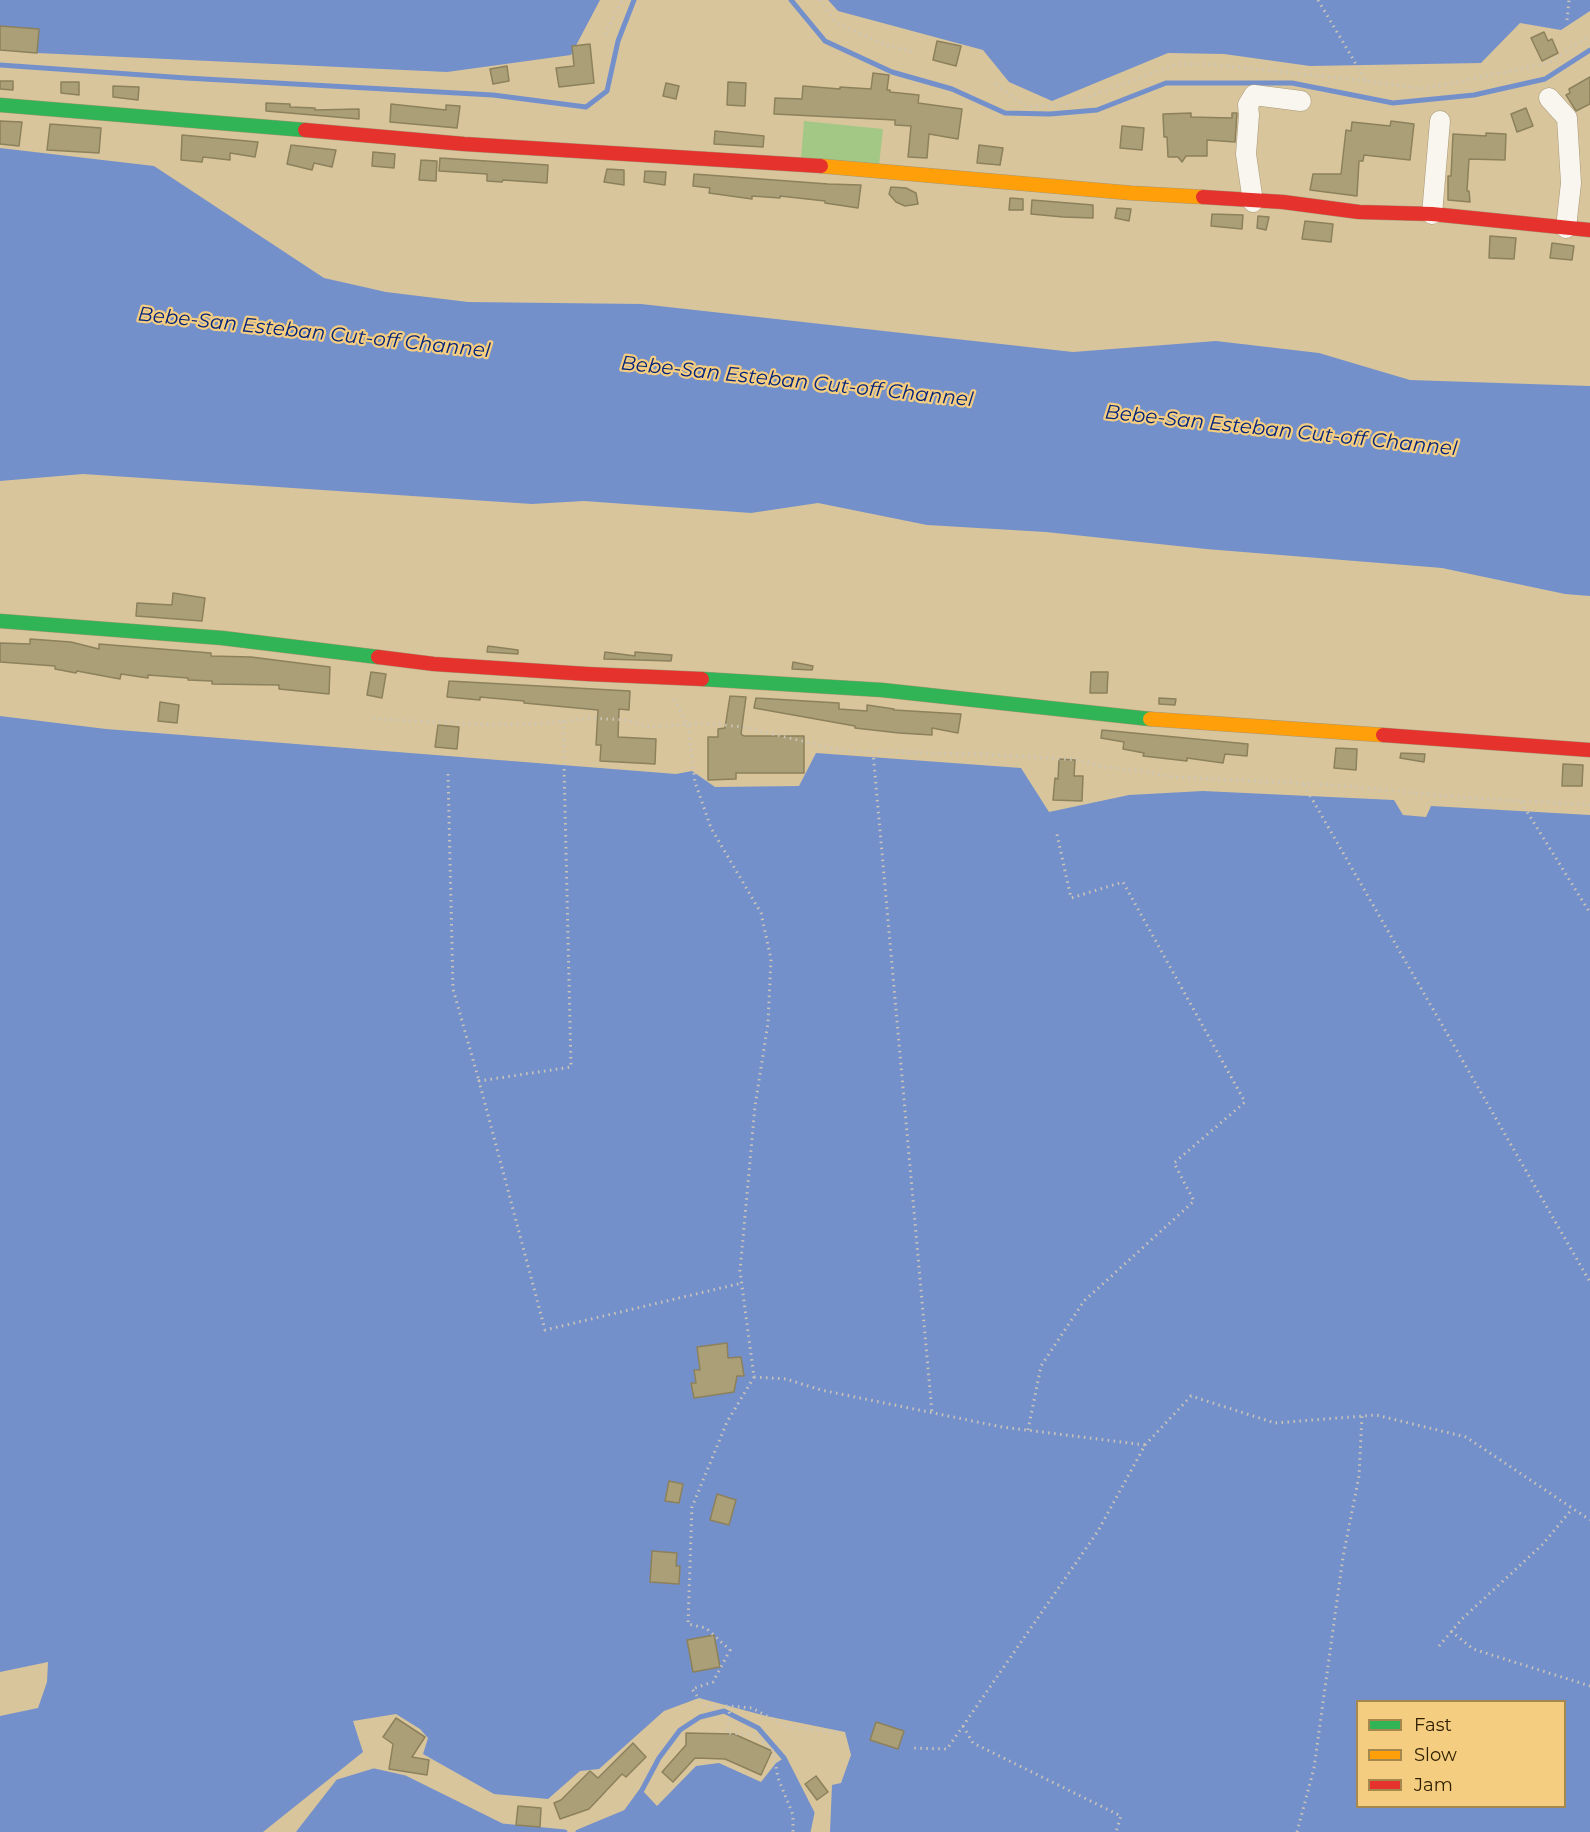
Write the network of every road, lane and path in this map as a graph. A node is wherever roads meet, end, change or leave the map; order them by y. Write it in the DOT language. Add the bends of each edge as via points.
graph roads {
  1 [pos="622,0"];
  2 [pos="820,0"];
  3 [pos="1318,0"];
  4 [pos="1569,0"];
  5 [pos="1567,20"];
  6 [pos="605,35"];
  7 [pos="1590,35"];
  8 [pos="915,52"];
  9 [pos="1366,81"];
  10 [pos="996,84"];
  11 [pos="1549,98"];
  12 [pos="1301,101"];
  13 [pos="0,105"];
  14 [pos="1440,121"];
  15 [pos="1253,202"];
  16 [pos="1432,214"];
  17 [pos="1566,228"];
  18 [pos="1590,230"];
  19 [pos="0,621"];
  20 [pos="661,676"];
  21 [pos="373,719"];
  22 [pos="563,721"];
  23 [pos="688,725"];
  24 [pos="1590,750"];
  25 [pos="873,752"];
  26 [pos="448,774"];
  27 [pos="1304,784"];
  28 [pos="1521,802"];
  29 [pos="1590,805"];
  30 [pos="1056,830"];
  31 [pos="1590,913"];
  32 [pos="479,1081"];
  33 [pos="1590,1282"];
  34 [pos="742,1283"];
  35 [pos="754,1377"];
  36 [pos="932,1413"];
  37 [pos="1362,1416"];
  38 [pos="1028,1430"];
  39 [pos="1145,1445"];
  40 [pos="1572,1509"];
  41 [pos="1590,1520"];
  42 [pos="1452,1631"];
  43 [pos="1439,1646"];
  44 [pos="1590,1686"];
  45 [pos="728,1706"];
  46 [pos="963,1726"];
  47 [pos="838,1732"];
  48 [pos="910,1748"];
  49 [pos="793,1832"];
  50 [pos="1116,1832"];
  51 [pos="1297,1832"];
  1 -- 6 [label="path"];
  2 -- 8 [label="path" via="836,23 888,46"];
  3 -- 9 [label="path"];
  4 -- 5 [label="path"];
  7 -- 9 [label="path" via="1548,63 1424,89"];
  9 -- 10 [label="path" via="1177,64 1067,105 1026,107"];
  11 -- 17 [label="street" via="1567,118 1571,183"];
  12 -- 15 [label="street" via="1254,95 1248,105 1246,154"];
  13 -- 15 [label="street" via="464,144 880,170"];
  14 -- 16 [label="street"];
  15 -- 16 [label="street"];
  16 -- 17 [label="street"];
  17 -- 18 [label="street"];
  19 -- 20 [label="street" via="222,638 434,664"];
  20 -- 23 [label="path"];
  20 -- 24 [label="street" via="882,690 1148,719"];
  21 -- 22 [label="path" via="495,724"];
  22 -- 23 [label="path" via="591,718 626,720 649,727"];
  22 -- 32 [label="path" via="571,1067"];
  23 -- 25 [label="path" via="743,727 844,751"];
  23 -- 34 [label="path" via="695,782 711,828 761,913 771,959"];
  25 -- 27 [label="path" via="1080,760 1173,777"];
  25 -- 36 [label="path"];
  26 -- 32 [label="path" via="453,989"];
  27 -- 28 [label="path"];
  27 -- 33 [label="path"];
  28 -- 29 [label="path"];
  28 -- 31 [label="path"];
  30 -- 38 [label="path" via="1071,897 1123,882 1245,1102 1174,1163 1194,1202 1084,1301 1041,1366"];
  32 -- 34 [label="path" via="545,1330"];
  34 -- 35 [label="path"];
  35 -- 36 [label="path" via="786,1379"];
  35 -- 45 [label="path" via="728,1422 692,1507 688,1624 706,1628 730,1650 713,1682 692,1689 705,1707"];
  36 -- 38 [label="path"];
  37 -- 39 [label="path" via="1275,1423 1191,1396"];
  37 -- 40 [label="path" via="1376,1415 1466,1437"];
  37 -- 51 [label="path" via="1359,1476 1343,1557 1314,1768"];
  38 -- 39 [label="path"];
  39 -- 46 [label="path" via="1098,1531"];
  40 -- 41 [label="path"];
  40 -- 42 [label="path" via="1543,1544"];
  42 -- 43 [label="path"];
  42 -- 44 [label="path" via="1473,1649"];
  45 -- 47 [label="path" via="752,1708 787,1727"];
  45 -- 49 [label="path" via="728,1733 755,1735 773,1751 778,1778 793,1815"];
  46 -- 48 [label="path" via="947,1749"];
  46 -- 50 [label="path" via="973,1743 1121,1816"];
}
